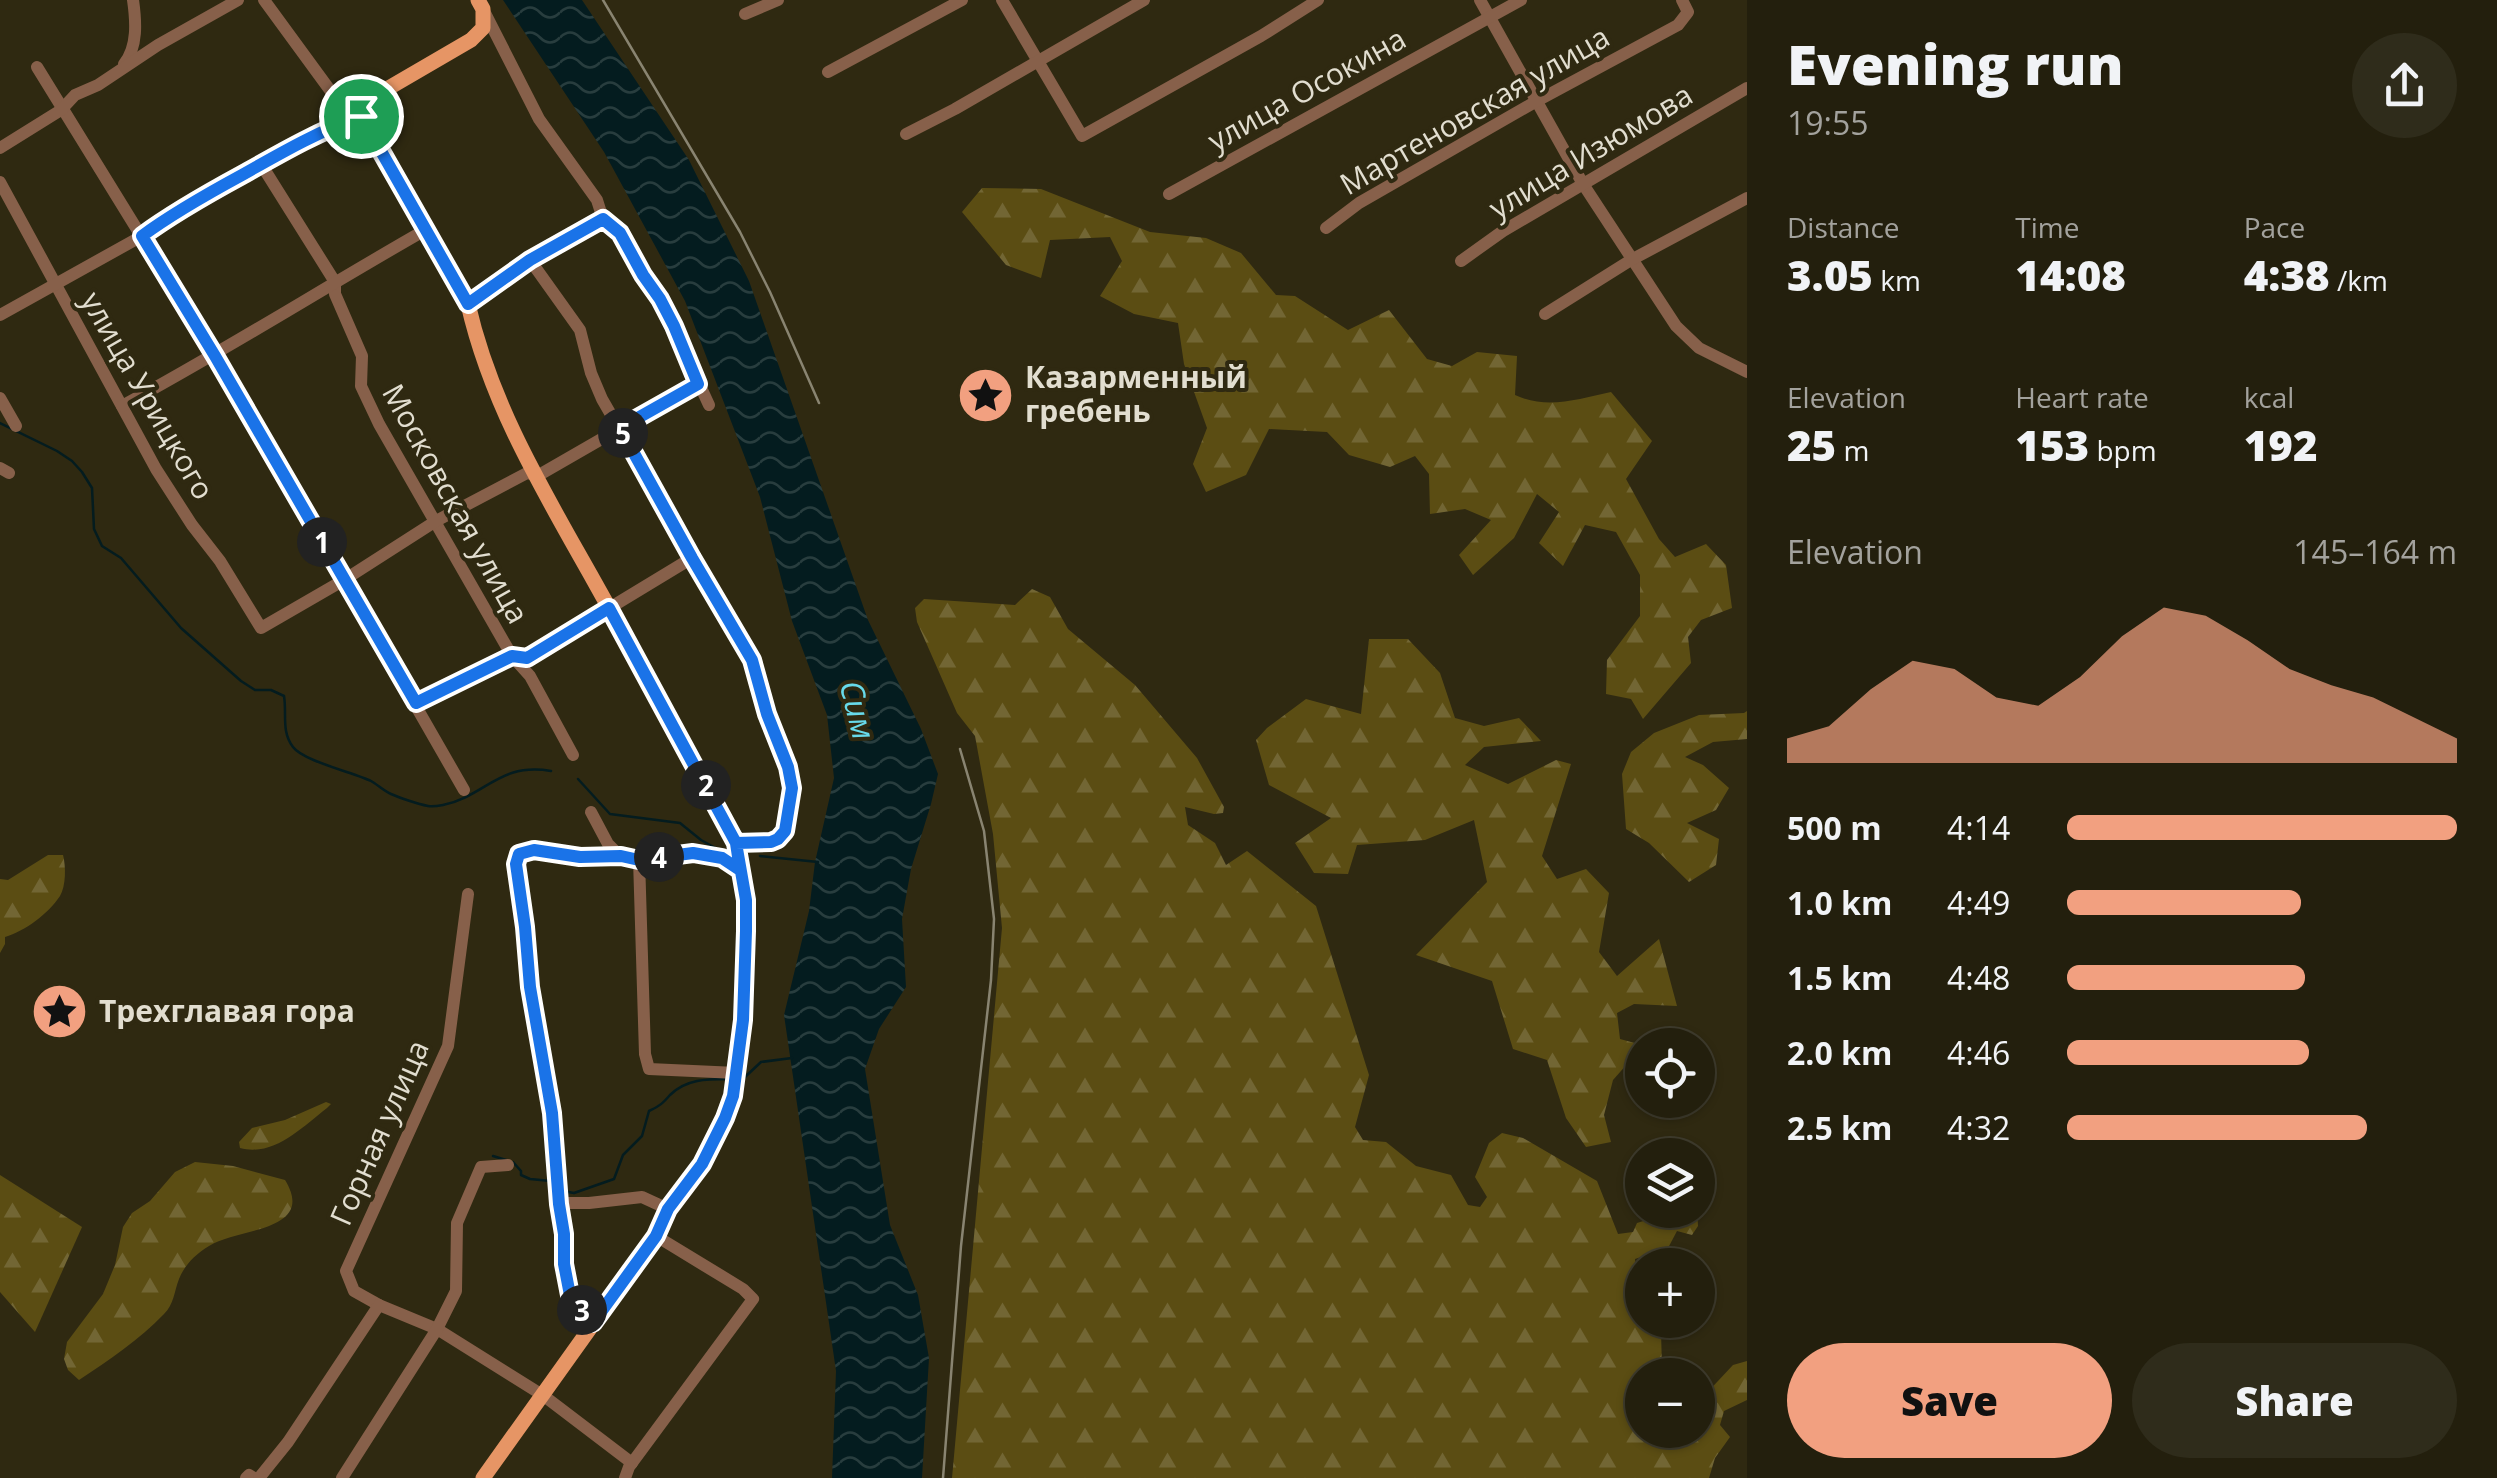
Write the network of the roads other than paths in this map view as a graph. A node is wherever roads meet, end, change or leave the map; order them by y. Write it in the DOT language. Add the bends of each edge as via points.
graph roads {
  1 [pos="133,0"];
  2 [pos="238,0"];
  3 [pos="264,0"];
  4 [pos="778,0"];
  5 [pos="962,0"];
  6 [pos="1002,0"];
  7 [pos="1144,0"];
  8 [pos="1318,0"];
  9 [pos="1480,0"];
  10 [pos="1520,0"];
  11 [pos="1682,0"];
  12 [pos="481,4"];
  13 [pos="744,14"];
  14 [pos="1490,16"];
  15 [pos="1038,61"];
  16 [pos="36,67"];
  17 [pos="119,70"];
  18 [pos="828,72"];
  19 [pos="1746,93"];
  20 [pos="1535,102"];
  21 [pos="61,110"];
  22 [pos="361,116"];
  23 [pos="906,134"];
  24 [pos="0,148"];
  25 [pos="261,164"];
  26 [pos="0,182"];
  27 [pos="1583,184"];
  28 [pos="1170,194"];
  29 [pos="1747,198"];
  30 [pos="603,219"];
  31 [pos="1326,228"];
  32 [pos="426,229"];
  33 [pos="142,236"];
  34 [pos="120,248"];
  35 [pos="154,256"];
  36 [pos="530,260"];
  37 [pos="1631,260"];
  38 [pos="1461,261"];
  39 [pos="334,282"];
  40 [pos="55,283"];
  41 [pos="468,304"];
  42 [pos="0,314"];
  43 [pos="1545,314"];
  44 [pos="215,356"];
  45 [pos="1747,356"];
  46 [pos="1732,364"];
  47 [pos="1747,372"];
  48 [pos="698,384"];
  49 [pos="0,398"];
  50 [pos="709,405"];
  51 [pos="122,406"];
  52 [pos="16,426"];
  53 [pos="620,428"];
  54 [pos="534,474"];
  55 [pos="436,521"];
  56 [pos="692,558"];
  57 [pos="344,580"];
  58 [pos="609,608"];
  59 [pos="512,656"];
  60 [pos="416,703"];
  61 [pos="573,754"];
  62 [pos="464,790"];
  63 [pos="591,812"];
  64 [pos="736,843"];
  65 [pos="621,856"];
  66 [pos="639,860"];
  67 [pos="740,870"];
  68 [pos="468,894"];
  69 [pos="737,1073"];
  70 [pos="508,1165"];
  71 [pos="559,1204"];
  72 [pos="668,1209"];
  73 [pos="656,1236"];
  74 [pos="379,1305"];
  75 [pos="593,1323"];
  76 [pos="437,1330"];
  77 [pos="544,1396"];
  78 [pos="632,1463"];
  79 [pos="246,1478"];
  80 [pos="256,1478"];
  81 [pos="342,1478"];
  82 [pos="483,1478"];
  83 [pos="624,1478"];
  1 -- 17 [label="street" via="134,41"];
  2 -- 17 [label="street"];
  3 -- 22 [label="street" via="343,108"];
  4 -- 13 [label="street"];
  5 -- 18 [label="street"];
  6 -- 15 [label="street"];
  7 -- 15 [label="street"];
  8 -- 15 [label="street" via="1082,136"];
  9 -- 14 [label="street"];
  10 -- 14 [label="street, улица Осокина"];
  11 -- 20 [label="street, Мартеновская улица" via="1688,12 1678,25"];
  12 -- 22 [label="main road" via="483,28 471,40 380,93"];
  12 -- 30 [label="street" via="539,119"];
  14 -- 20 [label="street"];
  14 -- 28 [label="street, улица Осокина"];
  15 -- 23 [label="street"];
  16 -- 21 [label="street"];
  17 -- 21 [label="street" via="75,94"];
  19 -- 27 [label="street, улица Изюмова"];
  20 -- 27 [label="street"];
  20 -- 31 [label="street, Мартеновская улица"];
  21 -- 24 [label="street"];
  21 -- 33 [label="street"];
  22 -- 25 [label="street"];
  22 -- 32 [label="main road"];
  25 -- 33 [label="street"];
  25 -- 39 [label="street, Московская улица"];
  26 -- 40 [label="street, улица Урицкого"];
  27 -- 37 [label="street"];
  27 -- 38 [label="street, улица Изюмова"];
  29 -- 37 [label="street"];
  30 -- 36 [label="street"];
  30 -- 48 [label="street" via="620,233 660,299"];
  32 -- 39 [label="street"];
  32 -- 41 [label="main road"];
  33 -- 34 [label="street"];
  33 -- 35 [label="street"];
  34 -- 35 [label="street"];
  34 -- 40 [label="street"];
  35 -- 44 [label="street"];
  36 -- 41 [label="street"];
  36 -- 53 [label="street" via="580,330 590,373"];
  37 -- 43 [label="street"];
  37 -- 46 [label="street" via="1686,338"];
  39 -- 44 [label="street"];
  39 -- 55 [label="street, Московская улица" via="362,356 361,386"];
  40 -- 42 [label="street"];
  40 -- 51 [label="street, улица Урицкого"];
  41 -- 54 [label="main road" via="489,375"];
  44 -- 51 [label="street"];
  44 -- 57 [label="street"];
  45 -- 46 [label="street"];
  46 -- 47 [label="street"];
  48 -- 50 [label="street"];
  48 -- 53 [label="street"];
  49 -- 52 [label="street"];
  51 -- 57 [label="street, улица Урицкого" via="260,628"];
  53 -- 54 [label="street"];
  53 -- 56 [label="street"];
  54 -- 55 [label="street"];
  54 -- 58 [label="main road"];
  55 -- 57 [label="street"];
  55 -- 59 [label="street, Московская улица"];
  56 -- 58 [label="street"];
  56 -- 64 [label="street" via="752,660 792,788 778,839"];
  57 -- 60 [label="street"];
  58 -- 59 [label="street" via="527,658"];
  58 -- 64 [label="main road"];
  59 -- 60 [label="street"];
  59 -- 61 [label="street, Московская улица"];
  60 -- 62 [label="street"];
  63 -- 65 [label="street"];
  64 -- 67 [label="main road"];
  65 -- 66 [label="street"];
  65 -- 71 [label="street" via="534,850 519,854 516,864"];
  66 -- 67 [label="street" via="693,853 722,858"];
  66 -- 69 [label="street" via="649,1069"];
  67 -- 69 [label="main road" via="746,931"];
  68 -- 74 [label="street, Горная улица" via="448,1046 346,1271 354,1291"];
  69 -- 72 [label="main road" via="702,1164"];
  70 -- 76 [label="street" via="482,1167 474,1180 456,1223 456,1291"];
  71 -- 72 [label="street" via="642,1197"];
  71 -- 75 [label="street" via="570,1295"];
  72 -- 73 [label="main road"];
  73 -- 75 [label="main road"];
  73 -- 78 [label="street" via="753,1299"];
  74 -- 76 [label="street"];
  74 -- 80 [label="street" via="288,1442"];
  75 -- 77 [label="main road"];
  76 -- 77 [label="street"];
  76 -- 81 [label="street"];
  77 -- 78 [label="street"];
  77 -- 82 [label="main road"];
  78 -- 83 [label="street"];
  79 -- 80 [label="street"];
}
